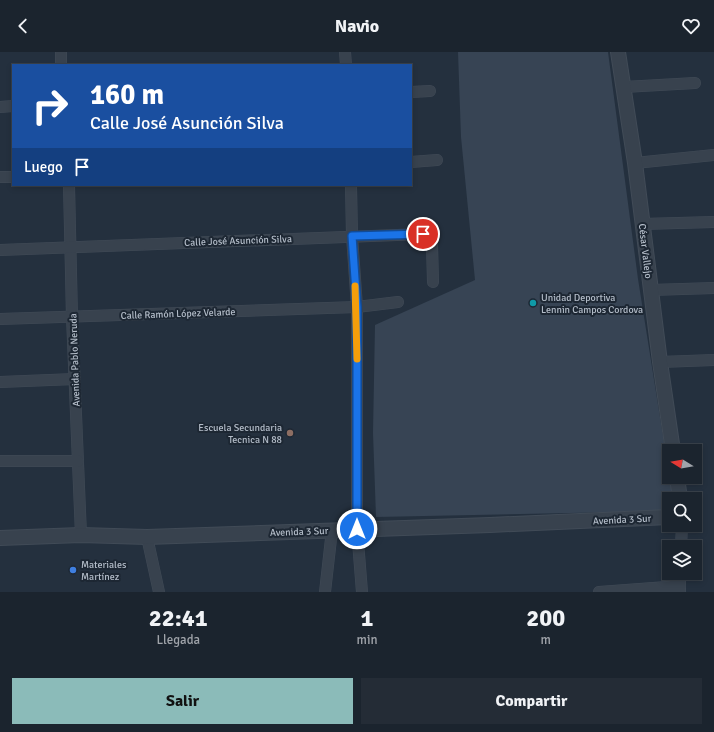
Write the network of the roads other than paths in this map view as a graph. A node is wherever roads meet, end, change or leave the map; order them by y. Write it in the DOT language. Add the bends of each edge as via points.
graph roads {
  1 [pos="61,52"];
  2 [pos="345,52"];
  3 [pos="618,52"];
  4 [pos="62,64"];
  5 [pos="346,64"];
  6 [pos="695,83"];
  7 [pos="624,87"];
  8 [pos="430,91"];
  9 [pos="412,92"];
  10 [pos="12,106"];
  11 [pos="0,107"];
  12 [pos="714,155"];
  13 [pos="437,160"];
  14 [pos="412,162"];
  15 [pos="636,163"];
  16 [pos="0,177"];
  17 [pos="12,177"];
  18 [pos="69,186"];
  19 [pos="351,186"];
  20 [pos="714,222"];
  21 [pos="642,224"];
  22 [pos="352,236"];
  23 [pos="71,247"];
  24 [pos="0,250"];
  25 [pos="433,282"];
  26 [pos="714,288"];
  27 [pos="651,290"];
  28 [pos="398,302"];
  29 [pos="357,307"];
  30 [pos="72,317"];
  31 [pos="0,319"];
  32 [pos="714,360"];
  33 [pos="660,362"];
  34 [pos="75,380"];
  35 [pos="0,382"];
  36 [pos="672,444"];
  37 [pos="0,461"];
  38 [pos="78,461"];
  39 [pos="662,517"];
  40 [pos="357,529"];
  41 [pos="332,530"];
  42 [pos="81,535"];
  43 [pos="147,537"];
  44 [pos="0,538"];
  45 [pos="680,589"];
  46 [pos="159,592"];
  47 [pos="325,592"];
  48 [pos="362,592"];
  49 [pos="599,592"];
  1 -- 4 [label="street"];
  2 -- 5 [label="street"];
  3 -- 7 [label="street, César Vallejo"];
  6 -- 7 [label="street"];
  7 -- 15 [label="street, César Vallejo"];
  8 -- 9 [label="street"];
  10 -- 11 [label="street"];
  12 -- 15 [label="street"];
  13 -- 14 [label="street"];
  15 -- 21 [label="street, César Vallejo"];
  16 -- 17 [label="street"];
  18 -- 23 [label="street, Avenida Pablo Neruda"];
  19 -- 22 [label="street"];
  20 -- 21 [label="street"];
  21 -- 27 [label="street, César Vallejo"];
  22 -- 23 [label="street, Calle José Asunción Silva"];
  22 -- 25 [label="street, Calle José Asunción Silva" via="423,234 430,238 432,244"];
  22 -- 29 [label="street"];
  23 -- 24 [label="street, Calle José Asunción Silva"];
  23 -- 30 [label="street, Avenida Pablo Neruda"];
  26 -- 27 [label="street"];
  27 -- 33 [label="street, César Vallejo"];
  28 -- 29 [label="street"];
  29 -- 30 [label="street, Calle Ramón López Velarde"];
  29 -- 40 [label="street"];
  30 -- 31 [label="street, Calle Ramón López Velarde"];
  30 -- 34 [label="street, Avenida Pablo Neruda"];
  32 -- 33 [label="street"];
  33 -- 36 [label="street, César Vallejo"];
  34 -- 35 [label="street"];
  34 -- 38 [label="street, Avenida Pablo Neruda"];
  37 -- 38 [label="street"];
  38 -- 42 [label="street, Avenida Pablo Neruda"];
  39 -- 40 [label="street, Avenida 3 Sur"];
  40 -- 41 [label="street, Avenida 3 Sur"];
  40 -- 48 [label="street"];
  41 -- 43 [label="street, Avenida 3 Sur"];
  41 -- 47 [label="street"];
  42 -- 43 [label="street, Avenida 3 Sur"];
  42 -- 44 [label="street, Avenida 3 Sur"];
  43 -- 46 [label="street"];
  45 -- 49 [label="street"];
}
